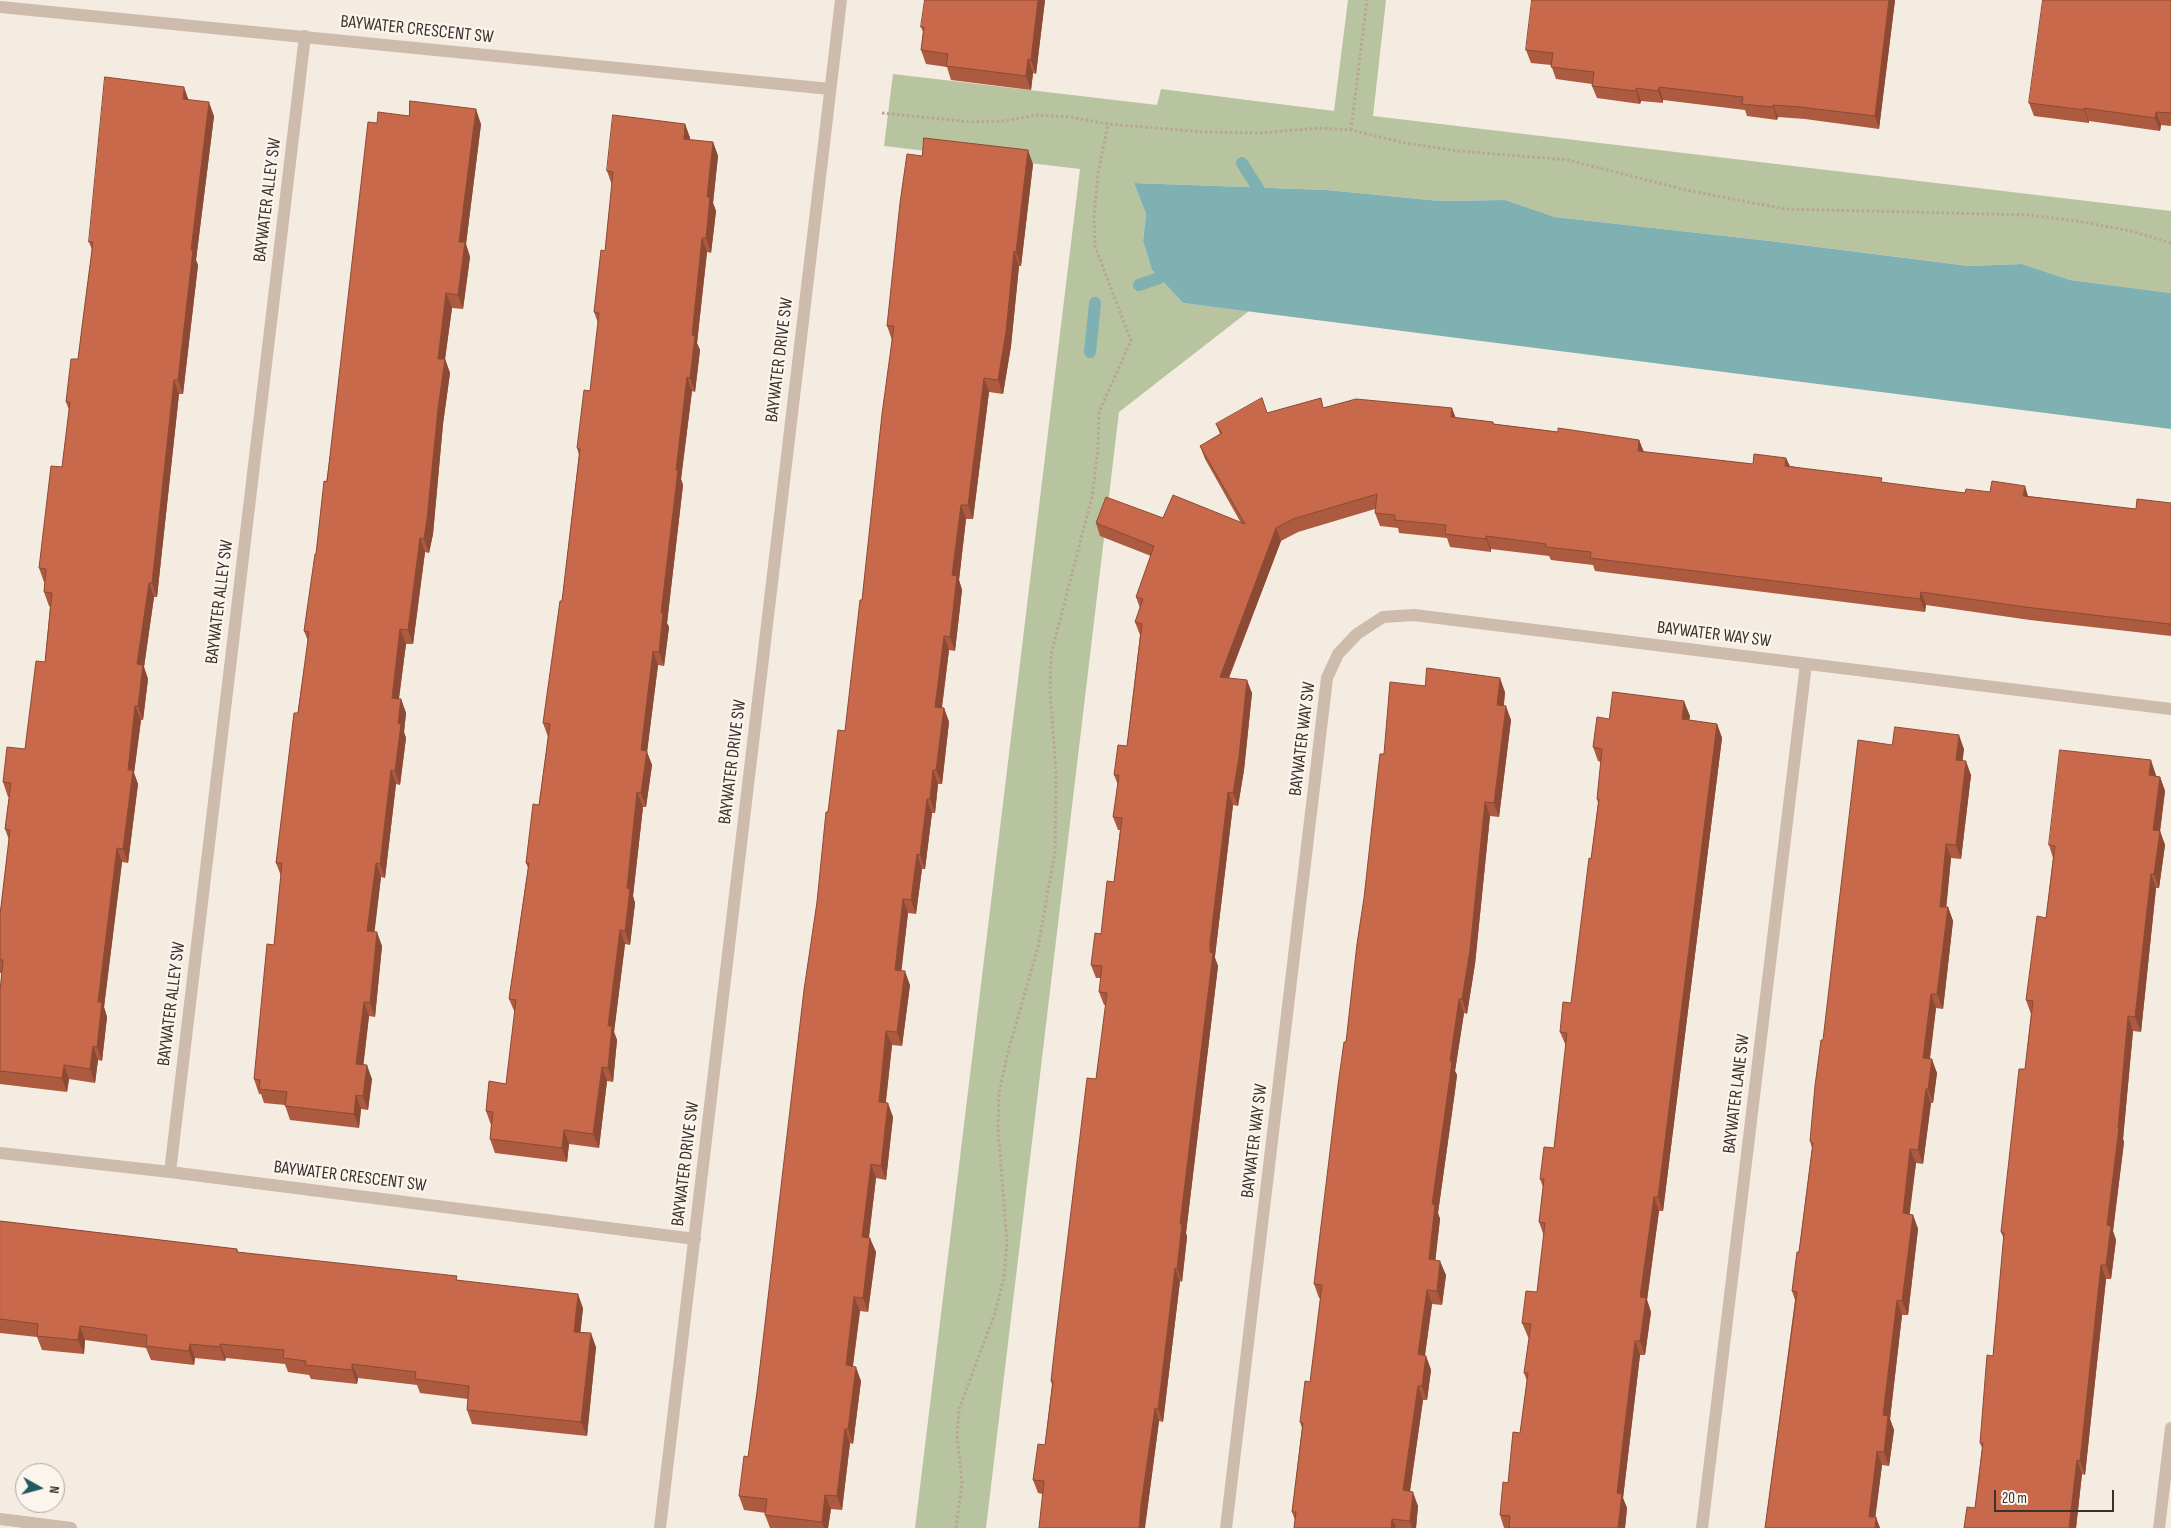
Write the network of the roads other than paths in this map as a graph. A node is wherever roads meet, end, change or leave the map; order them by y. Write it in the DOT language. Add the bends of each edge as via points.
graph roads {
  1 [pos="841,0"];
  2 [pos="0,7"];
  3 [pos="306,36"];
  4 [pos="830,89"];
  5 [pos="1806,664"];
  6 [pos="2171,709"];
  7 [pos="0,1153"];
  8 [pos="170,1172"];
  9 [pos="695,1239"];
  10 [pos="2171,1428"];
  11 [pos="0,1519"];
  12 [pos="71,1528"];
  13 [pos="660,1528"];
  14 [pos="1226,1528"];
  15 [pos="1702,1528"];
  16 [pos="2159,1528"];
  1 -- 4 [label="street, BAYWATER DRIVE SW"];
  2 -- 3 [label="street, BAYWATER CRESCENT SW"];
  3 -- 4 [label="street, BAYWATER CRESCENT SW"];
  3 -- 8 [label="street, BAYWATER ALLEY SW"];
  4 -- 9 [label="street, BAYWATER DRIVE SW"];
  5 -- 6 [label="street, BAYWATER WAY SW"];
  5 -- 14 [label="street, BAYWATER WAY SW" via="1414,615 1383,618 1357,634 1338,654 1327,678"];
  5 -- 15 [label="street, BAYWATER LANE SW"];
  7 -- 8 [label="street, BAYWATER CRESCENT SW"];
  8 -- 9 [label="street, BAYWATER CRESCENT SW"];
  9 -- 13 [label="street, BAYWATER DRIVE SW"];
  10 -- 16 [label="street"];
  11 -- 12 [label="street"];
}
